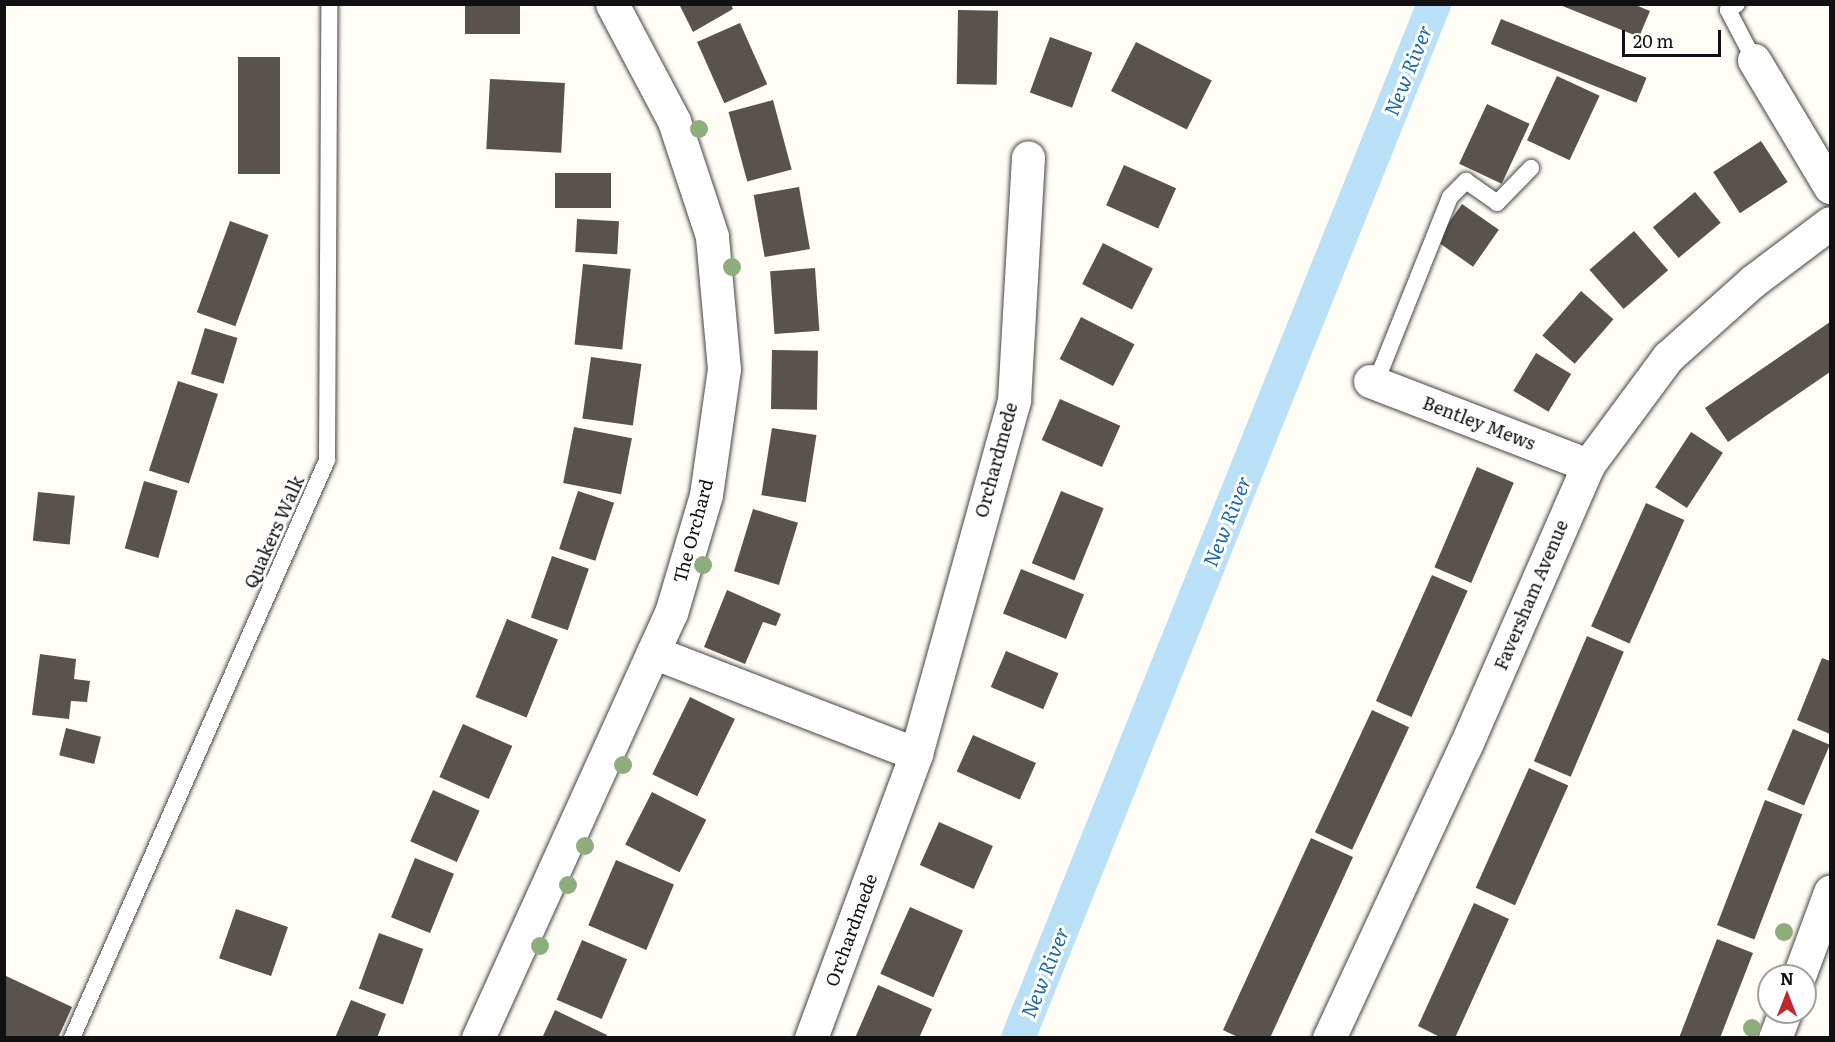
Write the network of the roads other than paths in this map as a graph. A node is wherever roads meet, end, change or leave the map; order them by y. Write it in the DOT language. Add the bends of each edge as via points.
graph roads {
  1 [pos="329,4"];
  2 [pos="612,4"];
  3 [pos="1737,4"];
  4 [pos="1754,60"];
  5 [pos="1028,157"];
  6 [pos="1531,168"];
  7 [pos="1830,187"];
  8 [pos="1830,224"];
  9 [pos="1373,382"];
  10 [pos="1588,465"];
  11 [pos="653,651"];
  12 [pos="915,754"];
  13 [pos="1830,892"];
  14 [pos="1803,964"];
  15 [pos="72,1038"];
  16 [pos="478,1038"];
  17 [pos="811,1038"];
  18 [pos="1329,1038"];
  1 -- 15 [label="lane, Quakers Walk" via="327,460"];
  2 -- 11 [label="street, The Orchard" via="674,122 712,236 724,369 706,495 671,613"];
  3 -- 4 [label="lane" via="1728,10"];
  4 -- 7 [label="street"];
  5 -- 12 [label="street, Orchardmede" via="1014,400"];
  6 -- 9 [label="lane" via="1497,203 1466,181 1450,197"];
  8 -- 10 [label="street, Faversham Avenue" via="1753,281 1668,357"];
  9 -- 10 [label="street, Bentley Mews"];
  10 -- 18 [label="street, Faversham Avenue" via="1465,747"];
  11 -- 12 [label="street"];
  11 -- 16 [label="street, The Orchard"];
  12 -- 17 [label="street, Orchardmede"];
  13 -- 14 [label="street"];
}
